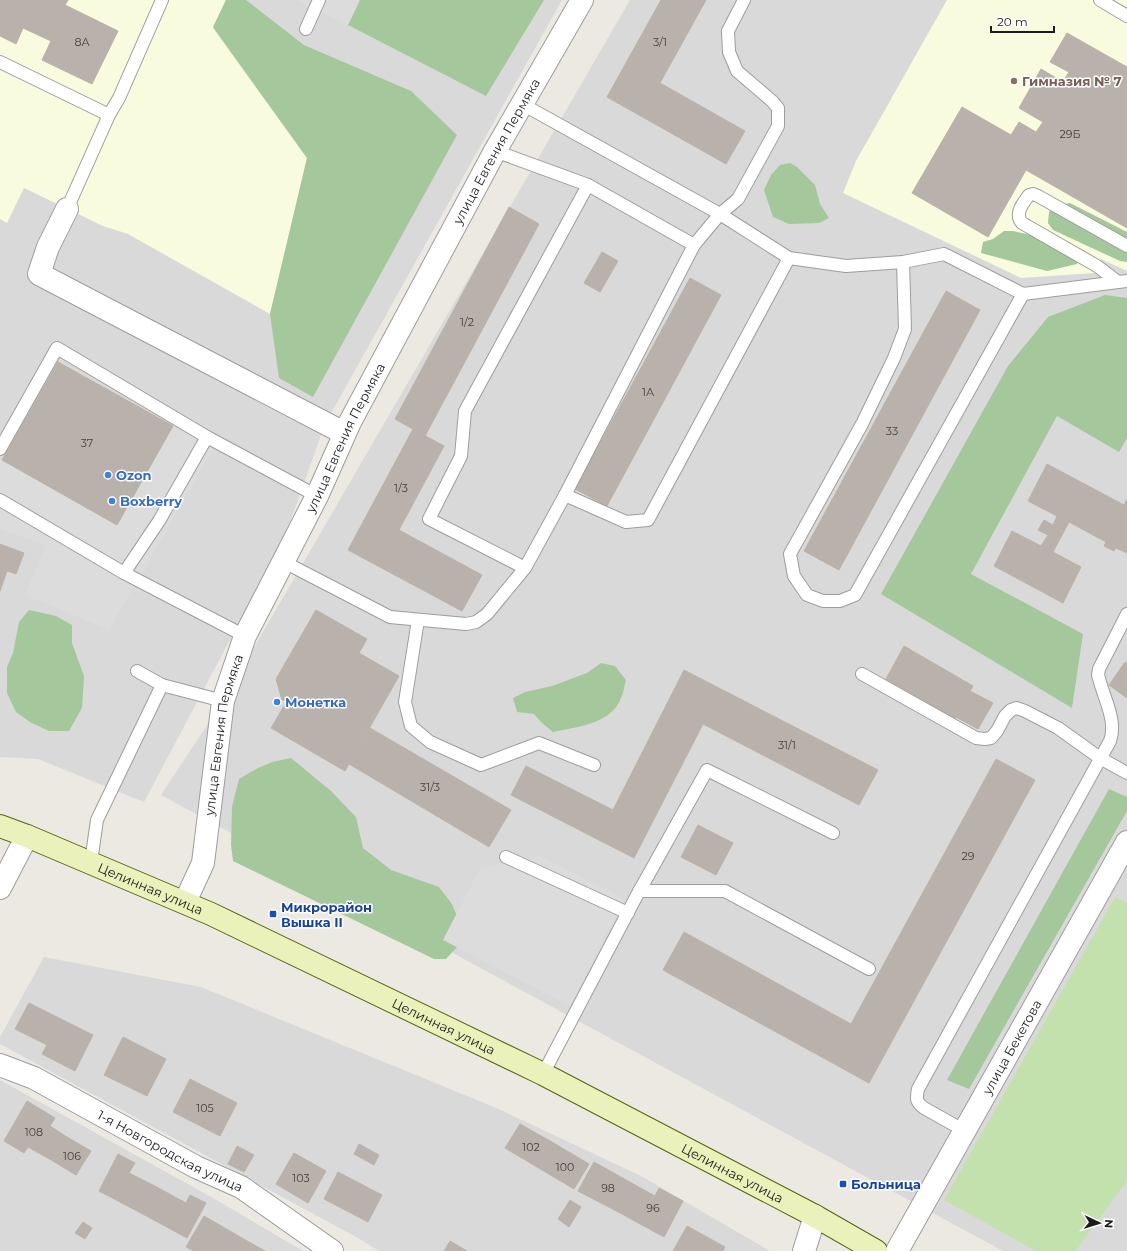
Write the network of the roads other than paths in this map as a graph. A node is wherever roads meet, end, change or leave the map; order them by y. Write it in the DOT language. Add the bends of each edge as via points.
graph roads {
  1 [pos="162,0"];
  2 [pos="319,0"];
  3 [pos="582,0"];
  4 [pos="744,0"];
  5 [pos="1100,0"];
  6 [pos="1127,16"];
  7 [pos="306,29"];
  8 [pos="0,62"];
  9 [pos="522,104"];
  10 [pos="109,114"];
  11 [pos="495,152"];
  12 [pos="588,185"];
  13 [pos="67,209"];
  14 [pos="720,214"];
  15 [pos="694,246"];
  16 [pos="1127,246"];
  17 [pos="789,258"];
  18 [pos="903,262"];
  19 [pos="1122,282"];
  20 [pos="1023,294"];
  21 [pos="344,433"];
  22 [pos="207,437"];
  23 [pos="0,449"];
  24 [pos="565,495"];
  25 [pos="317,496"];
  26 [pos="0,500"];
  27 [pos="284,562"];
  28 [pos="525,568"];
  29 [pos="124,573"];
  30 [pos="1127,614"];
  31 [pos="418,620"];
  32 [pos="245,636"];
  33 [pos="137,671"];
  34 [pos="862,674"];
  35 [pos="162,685"];
  36 [pos="223,701"];
  37 [pos="1100,758"];
  38 [pos="594,765"];
  39 [pos="1127,773"];
  40 [pos="0,826"];
  41 [pos="833,833"];
  42 [pos="27,836"];
  43 [pos="1127,842"];
  44 [pos="506,857"];
  45 [pos="91,862"];
  46 [pos="0,888"];
  47 [pos="640,891"];
  48 [pos="185,902"];
  49 [pos="628,913"];
  50 [pos="869,970"];
  51 [pos="0,1065"];
  52 [pos="543,1074"];
  53 [pos="964,1131"];
  54 [pos="815,1216"];
  55 [pos="332,1251"];
  56 [pos="804,1251"];
  57 [pos="876,1251"];
  58 [pos="897,1251"];
  1 -- 10 [label="lane" via="119,98"];
  2 -- 7 [label="lane"];
  3 -- 9 [label="street, улица Евгения Пермяка"];
  4 -- 14 [label="lane" via="728,31 729,52 737,71 778,108 778,126 738,200"];
  5 -- 6 [label="lane"];
  8 -- 10 [label="lane"];
  9 -- 11 [label="street, улица Евгения Пермяка"];
  9 -- 14 [label="lane"];
  10 -- 13 [label="lane"];
  11 -- 12 [label="lane"];
  11 -- 21 [label="street, улица Евгения Пермяка"];
  12 -- 15 [label="lane"];
  12 -- 28 [label="lane" via="465,411 461,456 428,519"];
  13 -- 21 [label="street" via="48,247 39,274"];
  14 -- 15 [label="lane"];
  14 -- 17 [label="lane"];
  15 -- 24 [label="lane"];
  16 -- 19 [label="lane" via="1033,194 1028,195 1018,215 1022,223"];
  17 -- 18 [label="lane" via="846,266"];
  17 -- 24 [label="lane" via="648,520 626,522"];
  18 -- 20 [label="lane" via="944,254"];
  18 -- 20 [label="lane" via="905,329 894,358 862,424 790,554 794,576 807,595 823,601 840,601 855,595"];
  19 -- 20 [label="lane"];
  21 -- 25 [label="street, улица Евгения Пермяка"];
  22 -- 23 [label="lane" via="57,348"];
  22 -- 25 [label="lane"];
  22 -- 29 [label="lane" via="158,522"];
  24 -- 28 [label="lane"];
  25 -- 27 [label="street, улица Евгения Пермяка"];
  26 -- 29 [label="lane"];
  27 -- 31 [label="lane" via="390,617"];
  27 -- 32 [label="street, улица Евгения Пермяка"];
  28 -- 31 [label="lane" via="487,614 476,622 466,624"];
  29 -- 32 [label="lane"];
  30 -- 37 [label="lane" via="1099,669 1098,675 1113,729 1110,741"];
  31 -- 38 [label="lane" via="404,702 411,726 430,742 481,765 539,743"];
  32 -- 36 [label="street, улица Евгения Пермяка"];
  33 -- 35 [label="lane"];
  34 -- 37 [label="lane" via="976,738 991,738 1005,716 1017,708 1058,728"];
  35 -- 36 [label="lane"];
  35 -- 45 [label="lane" via="97,820"];
  36 -- 48 [label="street, улица Евгения Пермяка" via="203,863"];
  37 -- 39 [label="lane"];
  37 -- 53 [label="lane" via="918,1089 918,1104"];
  40 -- 42 [label="main road, Целинная улица"];
  41 -- 47 [label="lane" via="707,770"];
  42 -- 45 [label="main road, Целинная улица"];
  42 -- 46 [label="street"];
  43 -- 53 [label="street, улица Бекетова"];
  44 -- 49 [label="lane"];
  45 -- 48 [label="main road, Целинная улица"];
  47 -- 49 [label="lane"];
  47 -- 50 [label="lane" via="725,891"];
  48 -- 52 [label="main road, Целинная улица"];
  49 -- 52 [label="lane"];
  51 -- 55 [label="street, 1-я Новгородская улица" via="34,1078 196,1167 241,1187"];
  52 -- 54 [label="main road, Целинная улица"];
  53 -- 58 [label="street, улица Бекетова"];
  54 -- 56 [label="street"];
  54 -- 57 [label="main road, Целинная улица"];
}
